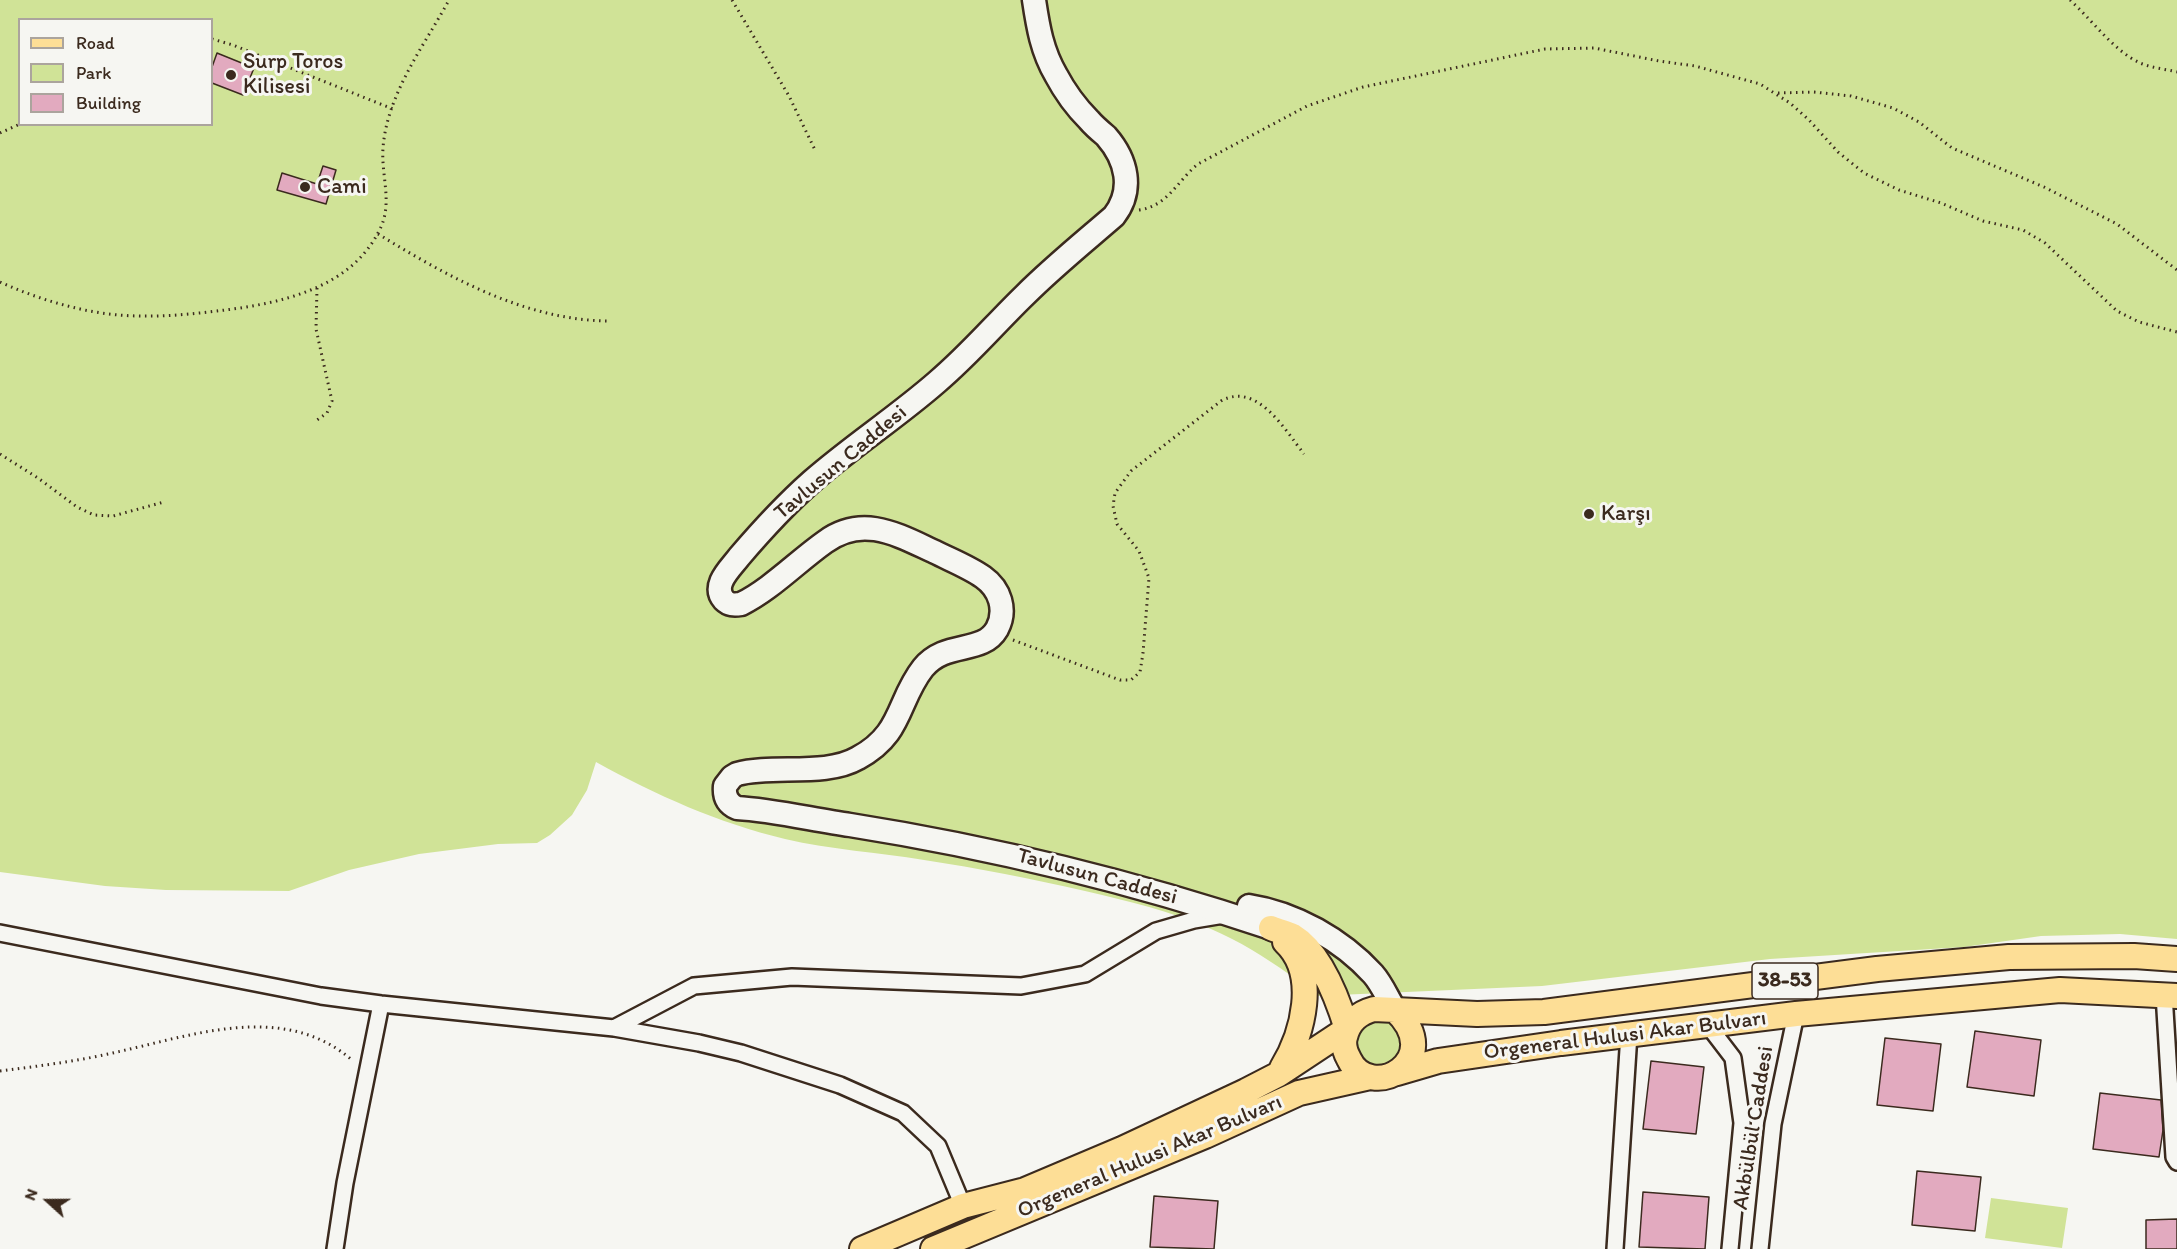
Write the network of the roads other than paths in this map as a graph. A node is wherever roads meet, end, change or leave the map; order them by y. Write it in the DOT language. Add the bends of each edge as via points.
graph roads {
  1 [pos="1034,0"];
  2 [pos="1187,901"];
  3 [pos="1231,915"];
  4 [pos="1270,928"];
  5 [pos="0,933"];
  6 [pos="2177,959"];
  7 [pos="2170,995"];
  8 [pos="381,1004"];
  9 [pos="1395,1010"];
  10 [pos="1796,1014"];
  11 [pos="1707,1024"];
  12 [pos="614,1028"];
  13 [pos="1347,1029"];
  14 [pos="1629,1034"];
  15 [pos="1397,1073"];
  16 [pos="1279,1074"];
  17 [pos="1370,1077"];
  18 [pos="2175,1126"];
  19 [pos="2177,1162"];
  20 [pos="963,1206"];
  21 [pos="335,1249"];
  22 [pos="861,1249"];
  23 [pos="933,1249"];
  24 [pos="1615,1249"];
  25 [pos="1730,1249"];
  26 [pos="1760,1249"];
  1 -- 2 [label="street, Tavlusun Caddesi" via="1040,40 1055,75 1078,108 1113,146 1123,167 1126,192 1120,208 941,379 792,500 724,575 720,586 724,600 741,604 833,537 872,528 894,533 975,571 998,594 1001,619 994,633 982,643 944,652 925,666 889,733 868,753 843,764 737,774 724,792 737,808 903,833 1026,857"];
  2 -- 3 [label="street, Tavlusun Caddesi"];
  2 -- 9 [label="street, Tavlusun Caddesi" via="1254,906 1298,920 1341,946 1374,975"];
  3 -- 4 [label="street, Tavlusun Caddesi"];
  3 -- 12 [label="street" via="1156,931 1085,974 1022,986 792,977 694,986"];
  4 -- 13 [label="main road" via="1293,937 1316,961 1340,1005"];
  4 -- 16 [label="main road" via="1299,959 1305,997 1298,1038"];
  5 -- 8 [label="street" via="262,985"];
  6 -- 9 [label="main road, Orgeneral Hulusi Akar Bulvarı / 38-53" via="2009,957 1877,969 1544,1012"];
  7 -- 10 [label="main road, Orgeneral Hulusi Akar Bulvarı" via="2060,990"];
  7 -- 18 [label="street"];
  8 -- 12 [label="street"];
  8 -- 21 [label="street"];
  9 -- 13 [label="main road" via="1364,1012"];
  9 -- 15 [label="main road" via="1413,1036 1405,1066"];
  10 -- 11 [label="main road, Orgeneral Hulusi Akar Bulvarı"];
  10 -- 26 [label="street, Akbülbül Caddesi" via="1773,1124"];
  11 -- 14 [label="main road, Orgeneral Hulusi Akar Bulvarı"];
  11 -- 25 [label="street, Akbülbül Caddesi" via="1732,1058 1742,1124"];
  12 -- 20 [label="street" via="741,1053 896,1108 938,1146"];
  13 -- 16 [label="main road, Orgeneral Hulusi Akar Bulvarı"];
  13 -- 17 [label="main road" via="1344,1041 1351,1064"];
  14 -- 15 [label="main road, Orgeneral Hulusi Akar Bulvarı" via="1438,1061"];
  14 -- 24 [label="street"];
  15 -- 17 [label="main road"];
  16 -- 20 [label="main road, Orgeneral Hulusi Akar Bulvarı" via="1035,1186"];
  17 -- 23 [label="main road, Orgeneral Hulusi Akar Bulvarı" via="1299,1094"];
  18 -- 19 [label="street"];
  20 -- 22 [label="main road, Orgeneral Hulusi Akar Bulvarı"];
}
